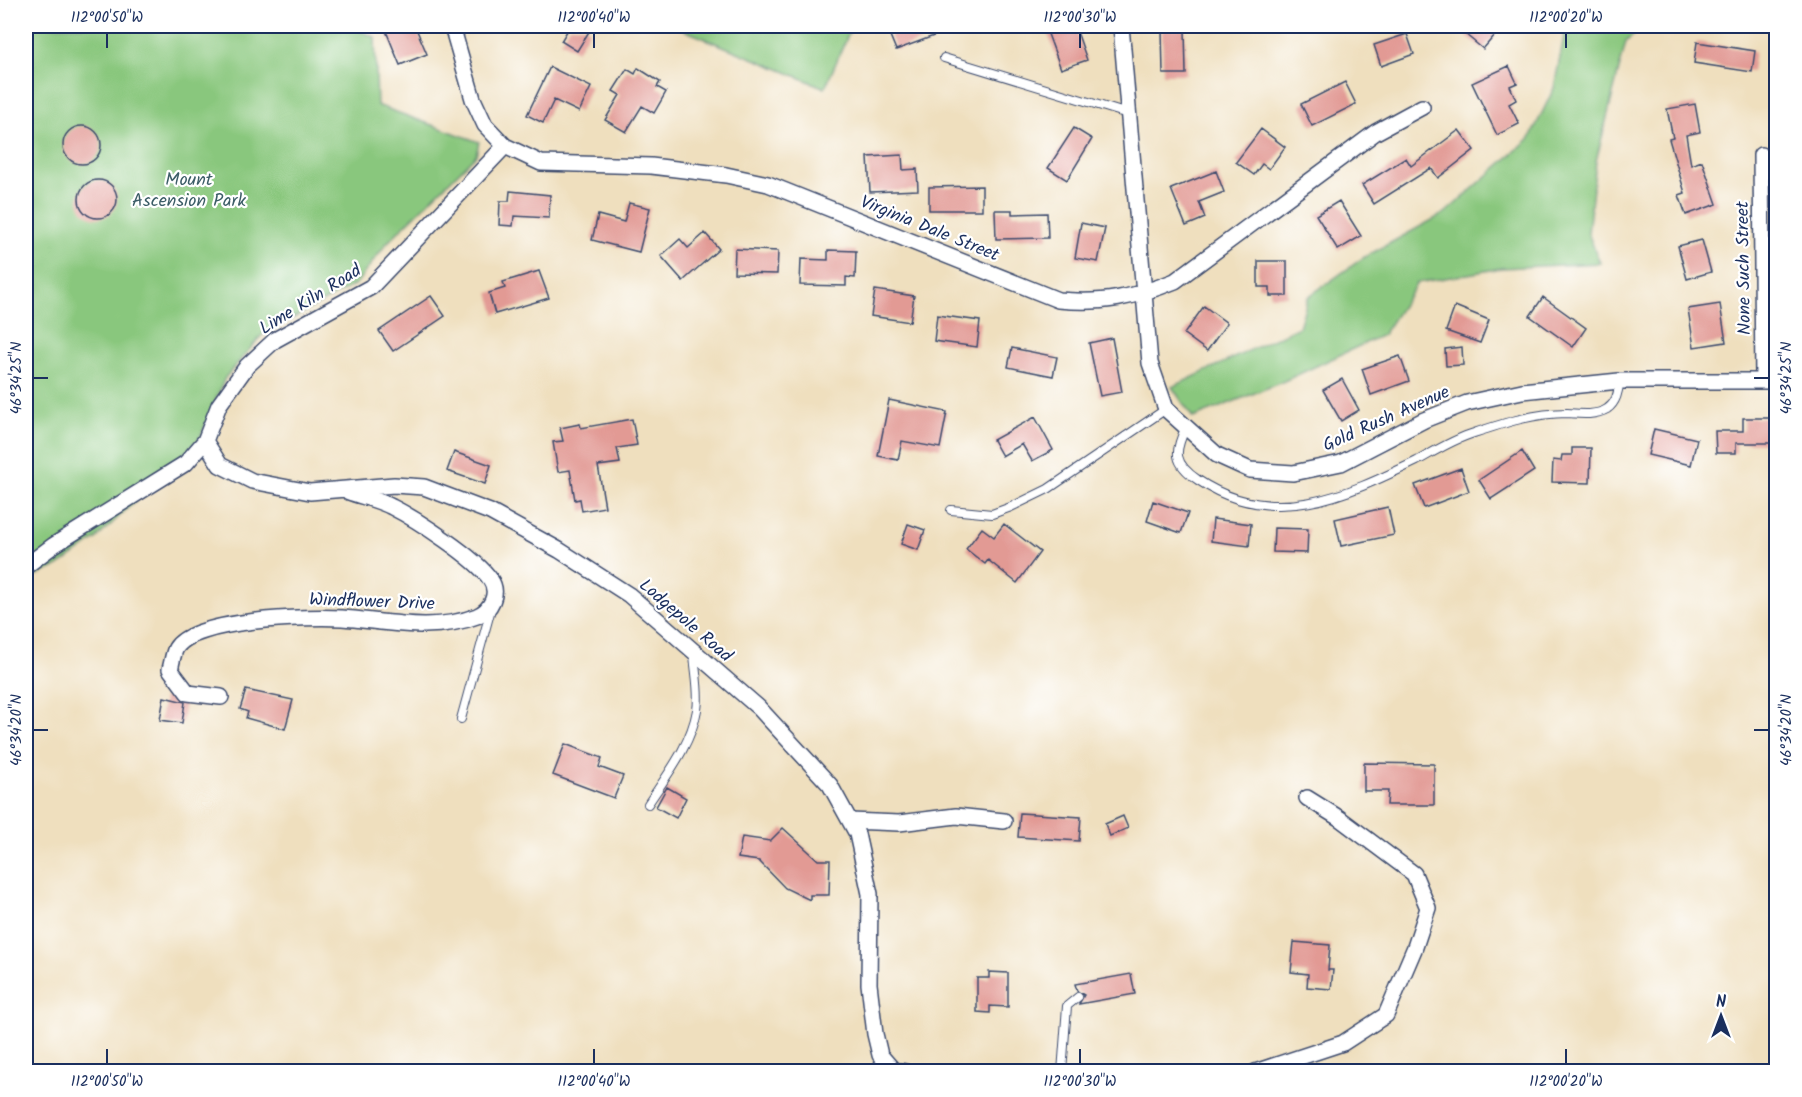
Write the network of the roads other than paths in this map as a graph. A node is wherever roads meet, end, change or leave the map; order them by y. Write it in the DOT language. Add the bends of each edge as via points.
graph roads {
  1 [pos="452,26"];
  2 [pos="1121,26"];
  3 [pos="944,58"];
  4 [pos="1422,107"];
  5 [pos="1130,114"];
  6 [pos="505,146"];
  7 [pos="1761,155"];
  8 [pos="1144,293"];
  9 [pos="1619,381"];
  10 [pos="1770,381"];
  11 [pos="1166,409"];
  12 [pos="1186,427"];
  13 [pos="205,441"];
  14 [pos="344,490"];
  15 [pos="951,510"];
  16 [pos="26,566"];
  17 [pos="493,599"];
  18 [pos="694,652"];
  19 [pos="221,697"];
  20 [pos="461,719"];
  21 [pos="1307,798"];
  22 [pos="648,804"];
  23 [pos="850,821"];
  24 [pos="1004,821"];
  25 [pos="1078,996"];
  26 [pos="905,1071"];
  27 [pos="1062,1071"];
  28 [pos="1255,1071"];
  1 -- 6 [label="street, Virginia Dale Street" via="473,99 485,125"];
  2 -- 5 [label="street, Gold Rush Avenue"];
  3 -- 5 [label="lane"];
  4 -- 8 [label="street, Virginia Dale Street" via="1376,132 1175,281"];
  5 -- 8 [label="street, Gold Rush Avenue"];
  6 -- 8 [label="street, Virginia Dale Street" via="541,162 651,166 768,184 1058,300 1094,303"];
  6 -- 13 [label="street, Lime Kiln Road" via="370,287 275,340 247,366 219,405"];
  7 -- 10 [label="street, None Such Street"];
  8 -- 11 [label="street, Gold Rush Avenue" via="1150,363"];
  9 -- 10 [label="street, Gold Rush Avenue"];
  9 -- 12 [label="street, Gold Rush Avenue" via="1522,390 1467,404 1424,420 1341,463 1293,473 1250,470 1217,455"];
  9 -- 12 [label="lane" via="1615,400 1596,413 1551,413 1497,426 1469,435 1352,491 1287,506 1270,506 1227,494 1189,474 1179,461 1176,448"];
  11 -- 12 [label="street, Gold Rush Avenue"];
  11 -- 15 [label="lane" via="1048,489 1011,507 992,514"];
  13 -- 14 [label="street, Lodgepole Road" via="220,465 252,481 310,492"];
  13 -- 16 [label="street, Lime Kiln Road" via="186,463"];
  14 -- 17 [label="street" via="391,507 434,534 491,580"];
  14 -- 18 [label="street, Lodgepole Road" via="394,485 424,487 490,512 629,595"];
  17 -- 19 [label="street, Windflower Drive" via="478,616 441,624 283,619 231,624 193,633 176,647 170,669 188,693"];
  17 -- 20 [label="lane"];
  18 -- 22 [label="lane" via="698,708 691,732"];
  18 -- 23 [label="street, Lodgepole Road" via="759,708 830,784"];
  21 -- 28 [label="street" via="1414,874 1428,908 1386,1015 1343,1043"];
  23 -- 24 [label="street" via="899,823 956,816"];
  23 -- 26 [label="street, Lodgepole Road" via="857,834 870,894 869,975 875,1034 880,1055 893,1070"];
  25 -- 27 [label="lane" via="1067,1006"];
}
